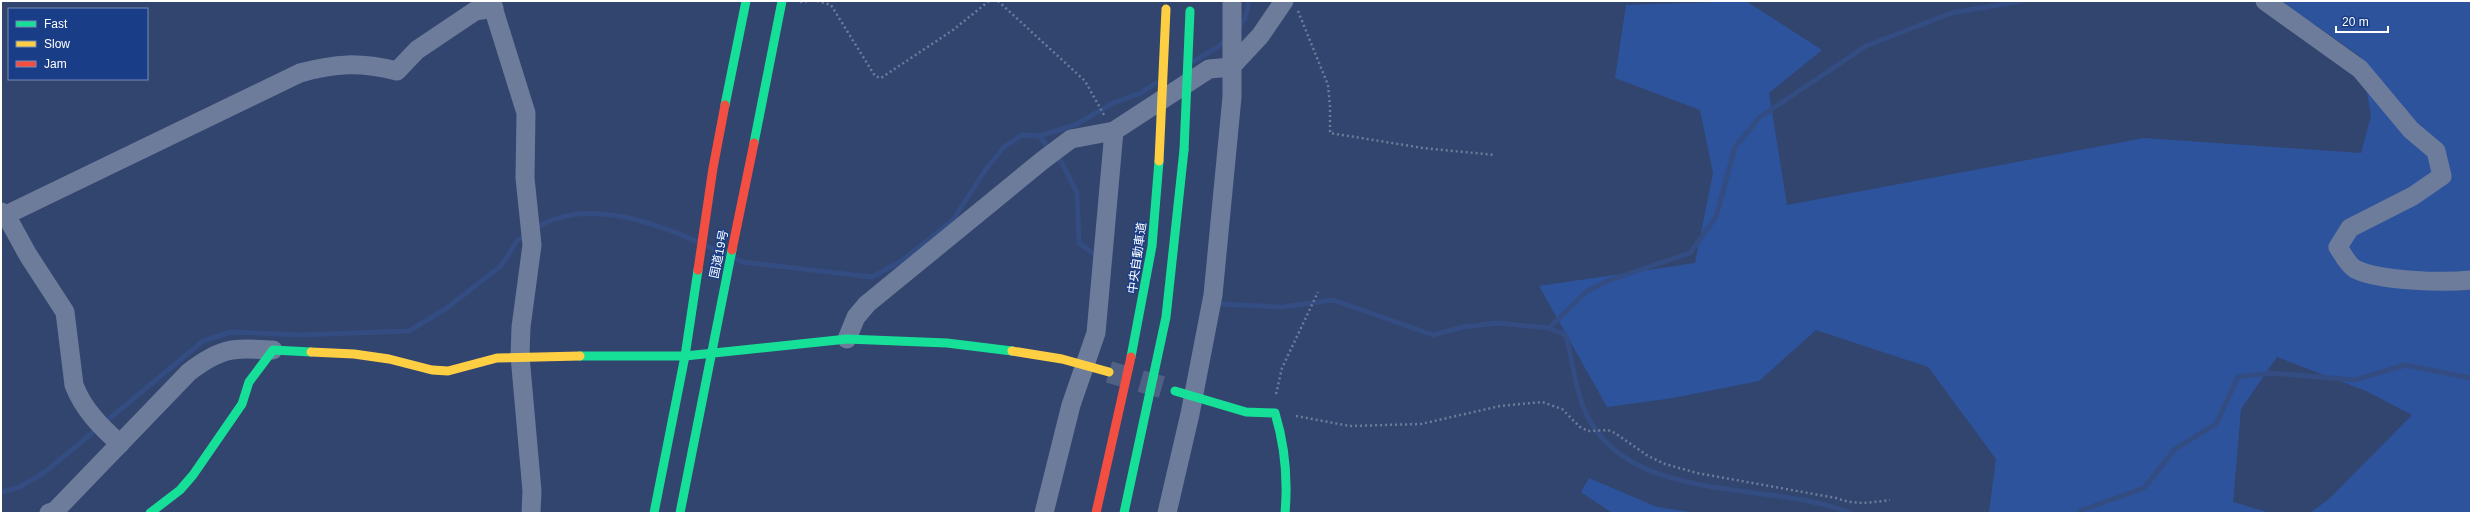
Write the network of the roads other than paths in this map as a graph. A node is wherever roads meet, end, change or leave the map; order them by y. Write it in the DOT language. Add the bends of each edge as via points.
graph roads {
  1 [pos="746,1"];
  2 [pos="782,1"];
  3 [pos="1190,1"];
  4 [pos="2265,1"];
  5 [pos="492,5"];
  6 [pos="1166,5"];
  7 [pos="1232,5"];
  8 [pos="1291,5"];
  9 [pos="1232,60"];
  10 [pos="1110,124"];
  11 [pos="4,213"];
  12 [pos="2471,280"];
  13 [pos="847,339"];
  14 [pos="273,350"];
  15 [pos="710,354"];
  16 [pos="520,356"];
  17 [pos="685,356"];
  18 [pos="1086,365"];
  19 [pos="1109,372"];
  20 [pos="1175,391"];
  21 [pos="1192,398"];
  22 [pos="114,439"];
  23 [pos="48,513"];
  24 [pos="150,513"];
  25 [pos="531,513"];
  26 [pos="654,513"];
  27 [pos="680,513"];
  28 [pos="1044,513"];
  29 [pos="1096,513"];
  30 [pos="1124,513"];
  31 [pos="1167,513"];
  32 [pos="1285,513"];
  1 -- 17 [label="main road, 国道19号" via="713,168"];
  2 -- 15 [label="main road, 国道19号"];
  3 -- 30 [label="main road, bridge" via="1184,150 1176,248 1166,317"];
  4 -- 12 [label="street" via="2360,69 2411,130 2436,152 2442,176 2413,196 2350,228 2338,247 2354,268 2379,276 2454,282"];
  5 -- 11 [label="street" via="475,11 417,50 398,71 375,65 345,63 300,74"];
  5 -- 16 [label="street" via="526,113 527,198 532,245 520,327"];
  6 -- 29 [label="main road, 中央自動車道, bridge" via="1159,161 1152,246 1141,312"];
  7 -- 9 [label="street"];
  8 -- 9 [label="street"];
  9 -- 10 [label="street" via="1209,69"];
  9 -- 21 [label="street" via="1232,97 1213,295"];
  10 -- 13 [label="street" via="1071,139 1043,160 868,304 856,317"];
  10 -- 18 [label="street" via="1096,333"];
  11 -- 22 [label="street" via="65,312 74,385 88,412"];
  13 -- 15 [label="main road"];
  13 -- 18 [label="main road" via="946,343 994,348"];
  14 -- 16 [label="main road" via="354,354 448,371 497,358"];
  14 -- 22 [label="street" via="240,348 225,350 208,358"];
  14 -- 24 [label="main road" via="249,382 242,404 193,474 180,490"];
  15 -- 17 [label="main road"];
  15 -- 27 [label="main road, 国道19号"];
  16 -- 17 [label="main road"];
  16 -- 25 [label="street" via="532,491"];
  17 -- 26 [label="main road, 国道19号"];
  18 -- 19 [label="main road"];
  18 -- 28 [label="street" via="1071,405"];
  20 -- 21 [label="main road"];
  21 -- 31 [label="street"];
  21 -- 32 [label="main road" via="1246,412 1275,413 1288,483"];
  22 -- 23 [label="street" via="55,511"];
}
